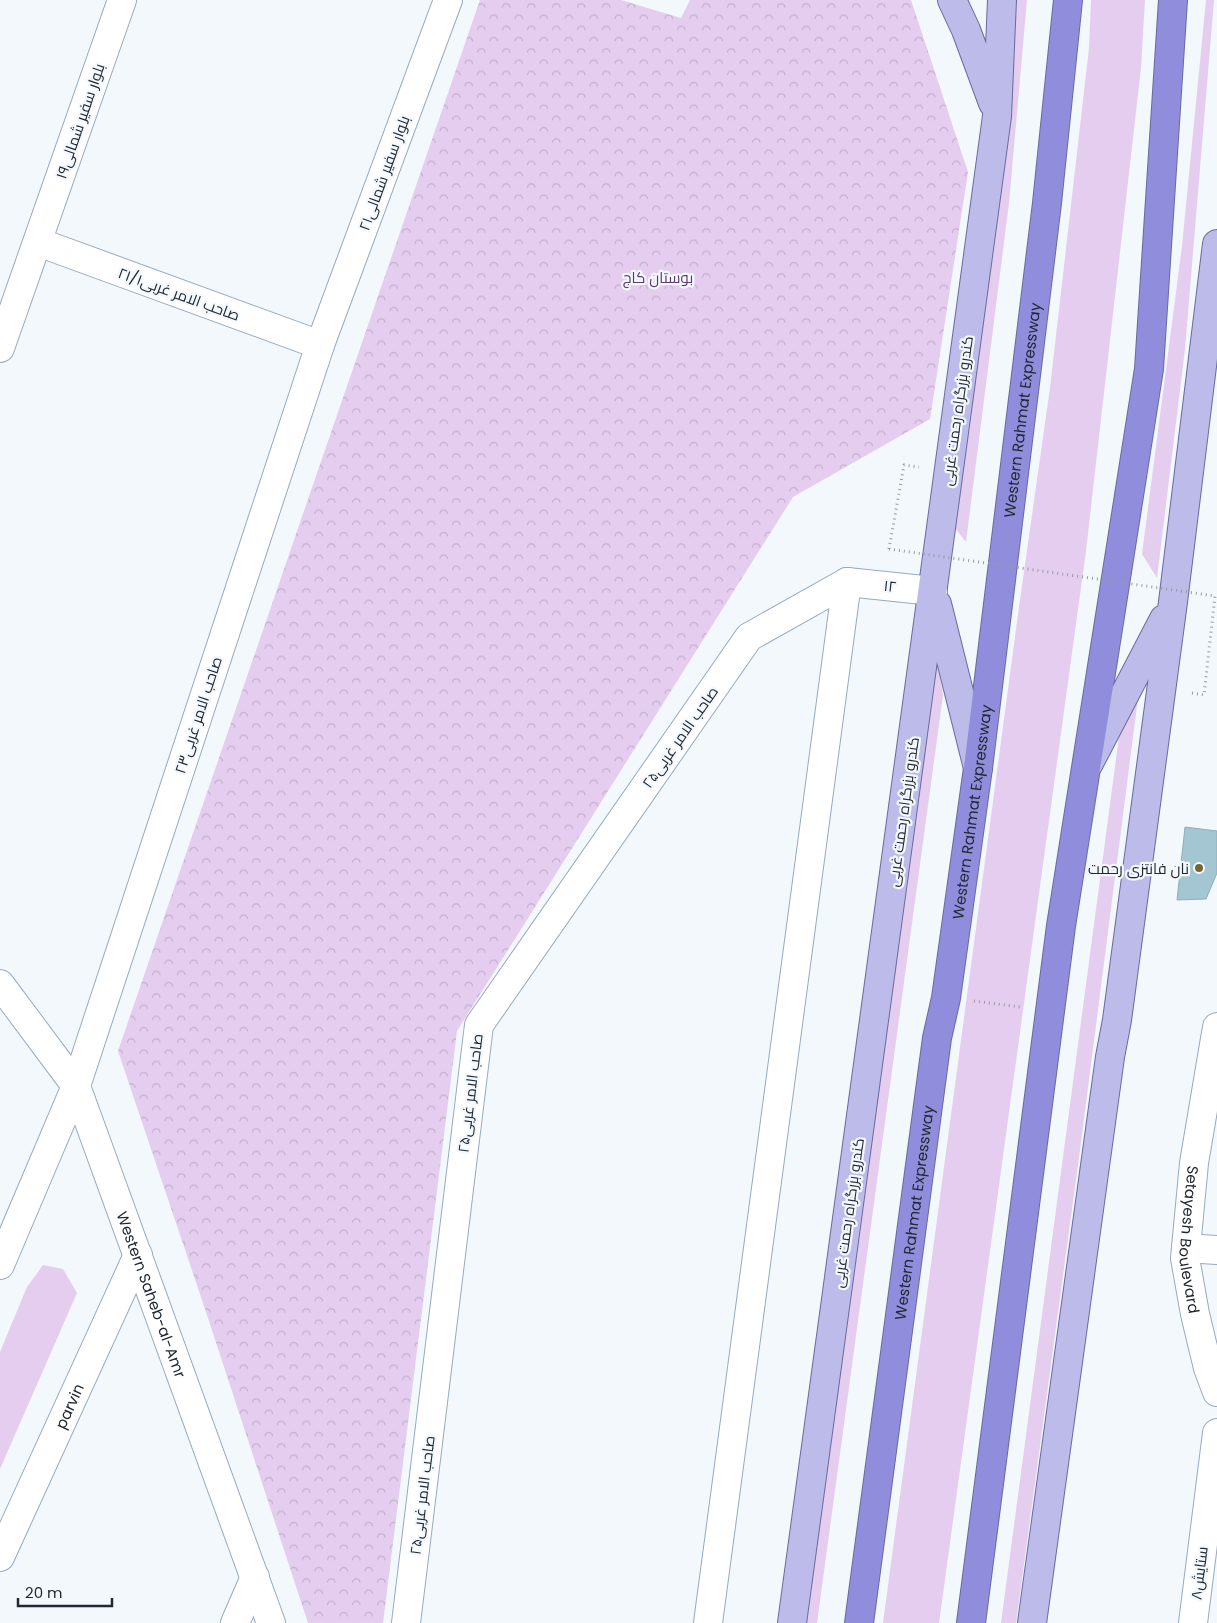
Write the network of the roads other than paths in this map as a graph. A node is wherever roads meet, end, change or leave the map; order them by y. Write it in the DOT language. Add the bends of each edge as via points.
graph roads {
  1 [pos="122,0"];
  2 [pos="448,0"];
  3 [pos="952,0"];
  4 [pos="1002,0"];
  5 [pos="1068,0"];
  6 [pos="1173,0"];
  7 [pos="997,116"];
  8 [pos="38,242"];
  9 [pos="1217,244"];
  10 [pos="320,345"];
  11 [pos="0,348"];
  12 [pos="847,582"];
  13 [pos="933,591"];
  14 [pos="1173,602"];
  15 [pos="978,768"];
  16 [pos="1086,768"];
  17 [pos="0,984"];
  18 [pos="1217,1026"];
  19 [pos="76,1086"];
  20 [pos="1186,1248"];
  21 [pos="1217,1250"];
  22 [pos="138,1255"];
  23 [pos="0,1265"];
  24 [pos="1217,1392"];
  25 [pos="1217,1433"];
  26 [pos="0,1557"];
  27 [pos="254,1578"];
  28 [pos="235,1623"];
  29 [pos="271,1623"];
  30 [pos="406,1623"];
  31 [pos="708,1623"];
  32 [pos="792,1623"];
  33 [pos="859,1623"];
  34 [pos="971,1623"];
  35 [pos="1032,1623"];
  36 [pos="1193,1623"];
  1 -- 8 [label="street, بلوار سفیر شمالی۱۹"];
  2 -- 10 [label="street, بلوار سفیر شمالی۲۱"];
  3 -- 7 [label="main road"];
  4 -- 7 [label="main road, کندرو بزرگراه رحمت غربی"];
  5 -- 15 [label="highway, Western Rahmat Expressway" via="1047,203"];
  6 -- 16 [label="highway" via="1149,369"];
  7 -- 13 [label="main road, کندرو بزرگراه رحمت غربی"];
  8 -- 10 [label="street, صاحب الامر غربی۲۱/۱"];
  8 -- 11 [label="street, بلوار سفیر شمالی۱۹"];
  9 -- 14 [label="main road"];
  10 -- 19 [label="street, صاحب الامر غربی۲۳"];
  12 -- 13 [label="street, ۱۲"];
  12 -- 30 [label="street, صاحب الامر غربی۲۵" via="749,637 479,1025"];
  12 -- 31 [label="street"];
  13 -- 15 [label="main road"];
  13 -- 32 [label="main road, کندرو بزرگراه رحمت غربی"];
  14 -- 16 [label="main road"];
  14 -- 35 [label="main road"];
  15 -- 33 [label="highway, Western Rahmat Expressway" via="946,998 937,1038"];
  16 -- 34 [label="highway" via="1050,1011"];
  17 -- 19 [label="street, Western Saheb-al-Amr"];
  18 -- 20 [label="street, Setayesh Boulevard" via="1194,1163"];
  19 -- 22 [label="street, Western Saheb-al-Amr"];
  19 -- 23 [label="street"];
  20 -- 21 [label="street"];
  20 -- 24 [label="street, Setayesh Boulevard" via="1195,1314"];
  22 -- 26 [label="street, parvin"];
  22 -- 27 [label="street, Western Saheb-al-Amr"];
  25 -- 36 [label="street, ستایش۸"];
  27 -- 28 [label="street"];
  27 -- 29 [label="street, Western Saheb-al-Amr"];
}
